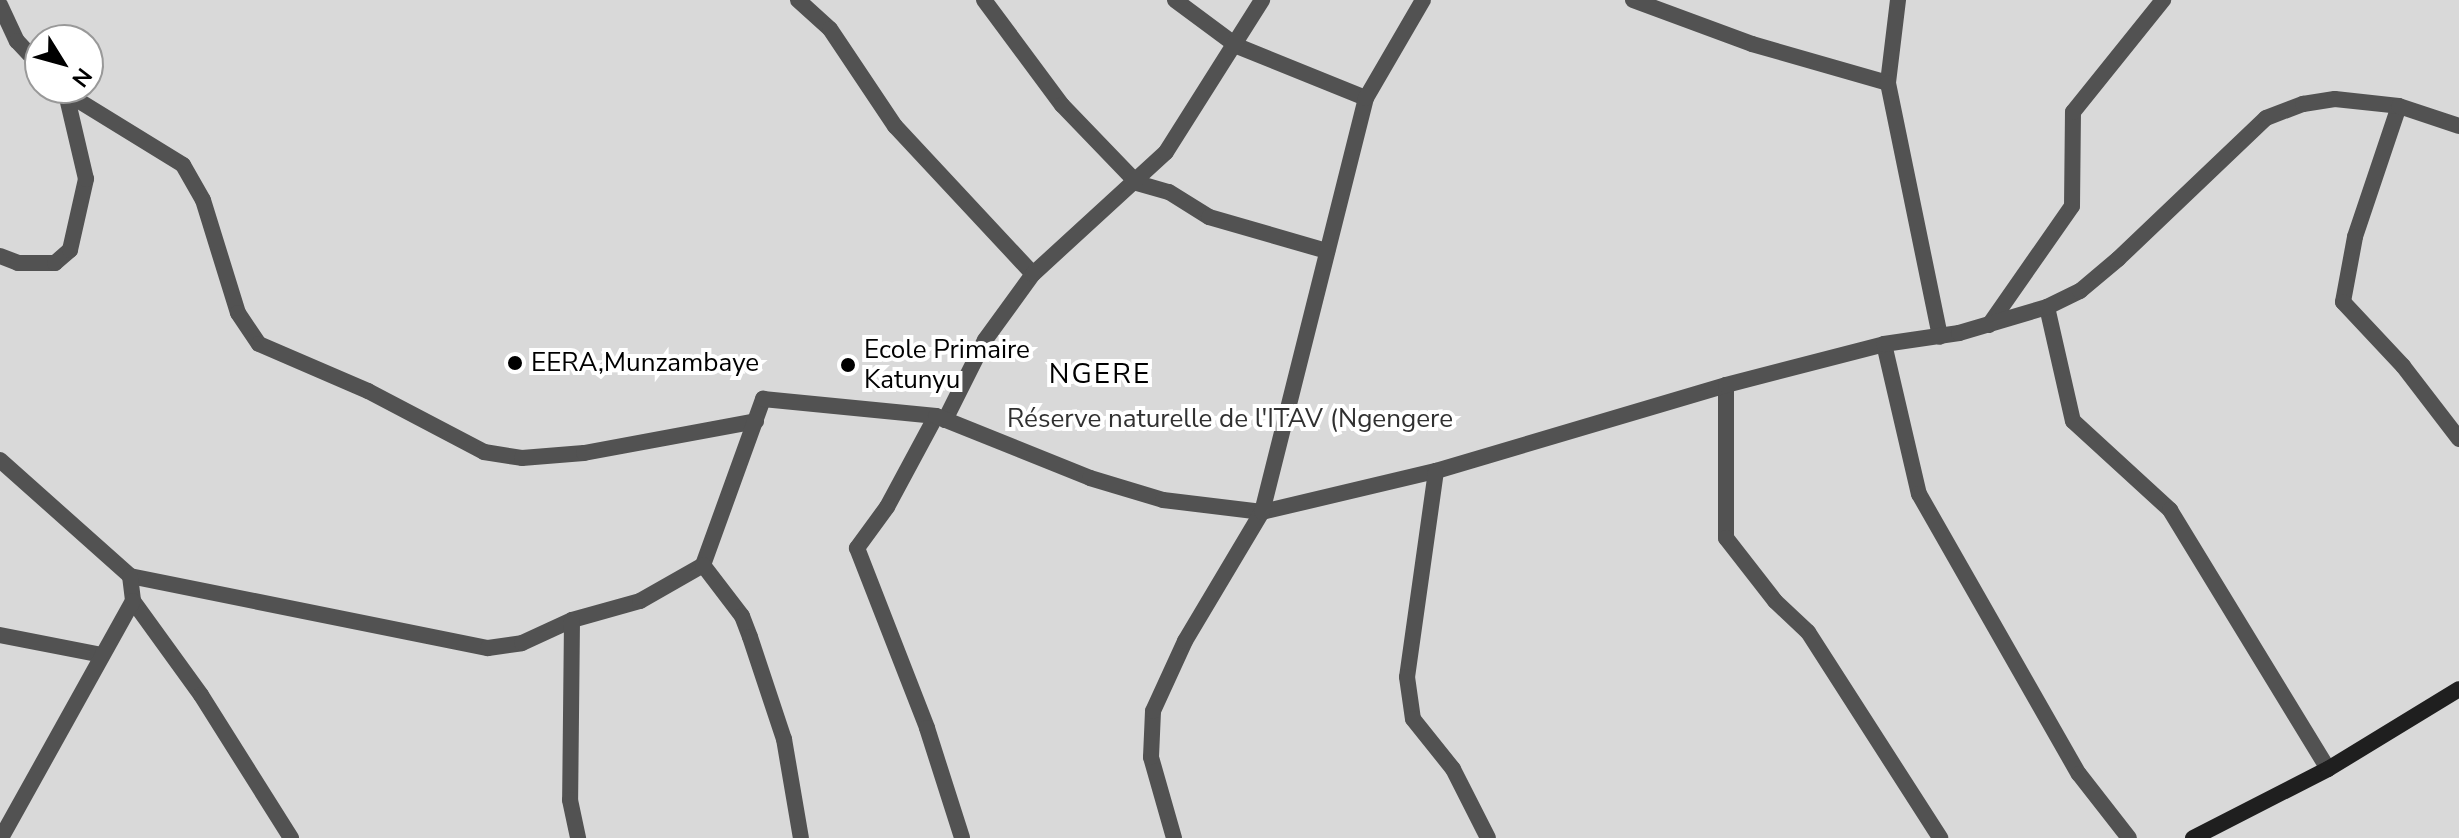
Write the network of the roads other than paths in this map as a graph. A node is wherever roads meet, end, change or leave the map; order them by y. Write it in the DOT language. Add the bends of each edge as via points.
graph roads {
  1 [pos="798,0"];
  2 [pos="984,0"];
  3 [pos="1175,0"];
  4 [pos="1262,0"];
  5 [pos="1423,0"];
  6 [pos="1633,0"];
  7 [pos="1898,0"];
  8 [pos="2163,0"];
  9 [pos="0,5"];
  10 [pos="1237,46"];
  11 [pos="24,49"];
  12 [pos="1888,83"];
  13 [pos="1366,98"];
  14 [pos="66,104"];
  15 [pos="81,104"];
  16 [pos="2399,106"];
  17 [pos="2459,126"];
  18 [pos="1137,183"];
  19 [pos="1327,251"];
  20 [pos="0,256"];
  21 [pos="1033,274"];
  22 [pos="2047,307"];
  23 [pos="1989,325"];
  24 [pos="1940,337"];
  25 [pos="1884,344"];
  26 [pos="1726,385"];
  27 [pos="940,418"];
  28 [pos="756,421"];
  29 [pos="2459,439"];
  30 [pos="0,460"];
  31 [pos="1436,471"];
  32 [pos="1262,512"];
  33 [pos="703,565"];
  34 [pos="130,576"];
  35 [pos="133,601"];
  36 [pos="572,620"];
  37 [pos="0,635"];
  38 [pos="102,655"];
  39 [pos="2459,689"];
  40 [pos="2328,769"];
  41 [pos="1,838"];
  42 [pos="291,838"];
  43 [pos="578,838"];
  44 [pos="801,838"];
  45 [pos="962,838"];
  46 [pos="1174,838"];
  47 [pos="1488,838"];
  48 [pos="1940,838"];
  49 [pos="2129,838"];
  50 [pos="2193,838"];
  1 -- 21 [label="street" via="830,29 895,126"];
  2 -- 18 [label="street" via="1062,105"];
  3 -- 10 [label="street"];
  4 -- 10 [label="street"];
  5 -- 13 [label="street"];
  6 -- 12 [label="street" via="1752,44"];
  7 -- 12 [label="street"];
  8 -- 23 [label="street" via="2073,112 2072,206"];
  9 -- 11 [label="street"];
  10 -- 13 [label="street"];
  10 -- 18 [label="street" via="1184,130"];
  12 -- 24 [label="street"];
  13 -- 19 [label="street"];
  14 -- 20 [label="street" via="86,179 70,250 55,263 18,263"];
  15 -- 28 [label="street" via="183,165 203,200 238,313 259,344 368,391 484,452 522,458 584,453"];
  16 -- 17 [label="street"];
  16 -- 22 [label="street" via="2335,99 2266,118 2109,267 2080,291"];
  16 -- 29 [label="street" via="2355,237 2343,302 2403,366"];
  18 -- 19 [label="street" via="1169,192 1209,217"];
  18 -- 21 [label="street"];
  19 -- 32 [label="street"];
  21 -- 27 [label="street" via="985,340"];
  22 -- 23 [label="street"];
  22 -- 40 [label="street" via="2073,421 2170,510"];
  23 -- 24 [label="street"];
  24 -- 25 [label="street"];
  25 -- 26 [label="street"];
  25 -- 49 [label="street" via="1919,494 2079,774"];
  26 -- 31 [label="street"];
  26 -- 48 [label="street" via="1726,538 1775,601 1808,632"];
  27 -- 28 [label="street" via="763,399"];
  27 -- 32 [label="street" via="1149,496"];
  27 -- 45 [label="street" via="857,548 927,728"];
  28 -- 33 [label="street"];
  30 -- 34 [label="street"];
  31 -- 32 [label="street"];
  31 -- 47 [label="street" via="1407,677 1413,719 1453,769"];
  32 -- 46 [label="street" via="1185,641 1153,711 1151,757"];
  33 -- 36 [label="street" via="640,601"];
  33 -- 44 [label="street" via="742,616 750,637 784,739"];
  34 -- 35 [label="street"];
  34 -- 36 [label="street" via="308,609 460,646 522,643"];
  35 -- 38 [label="street"];
  35 -- 42 [label="street" via="201,695"];
  36 -- 43 [label="street" via="570,800"];
  37 -- 38 [label="street"];
  38 -- 41 [label="street"];
  39 -- 40 [label="street"];
  40 -- 50 [label="street"];
}
